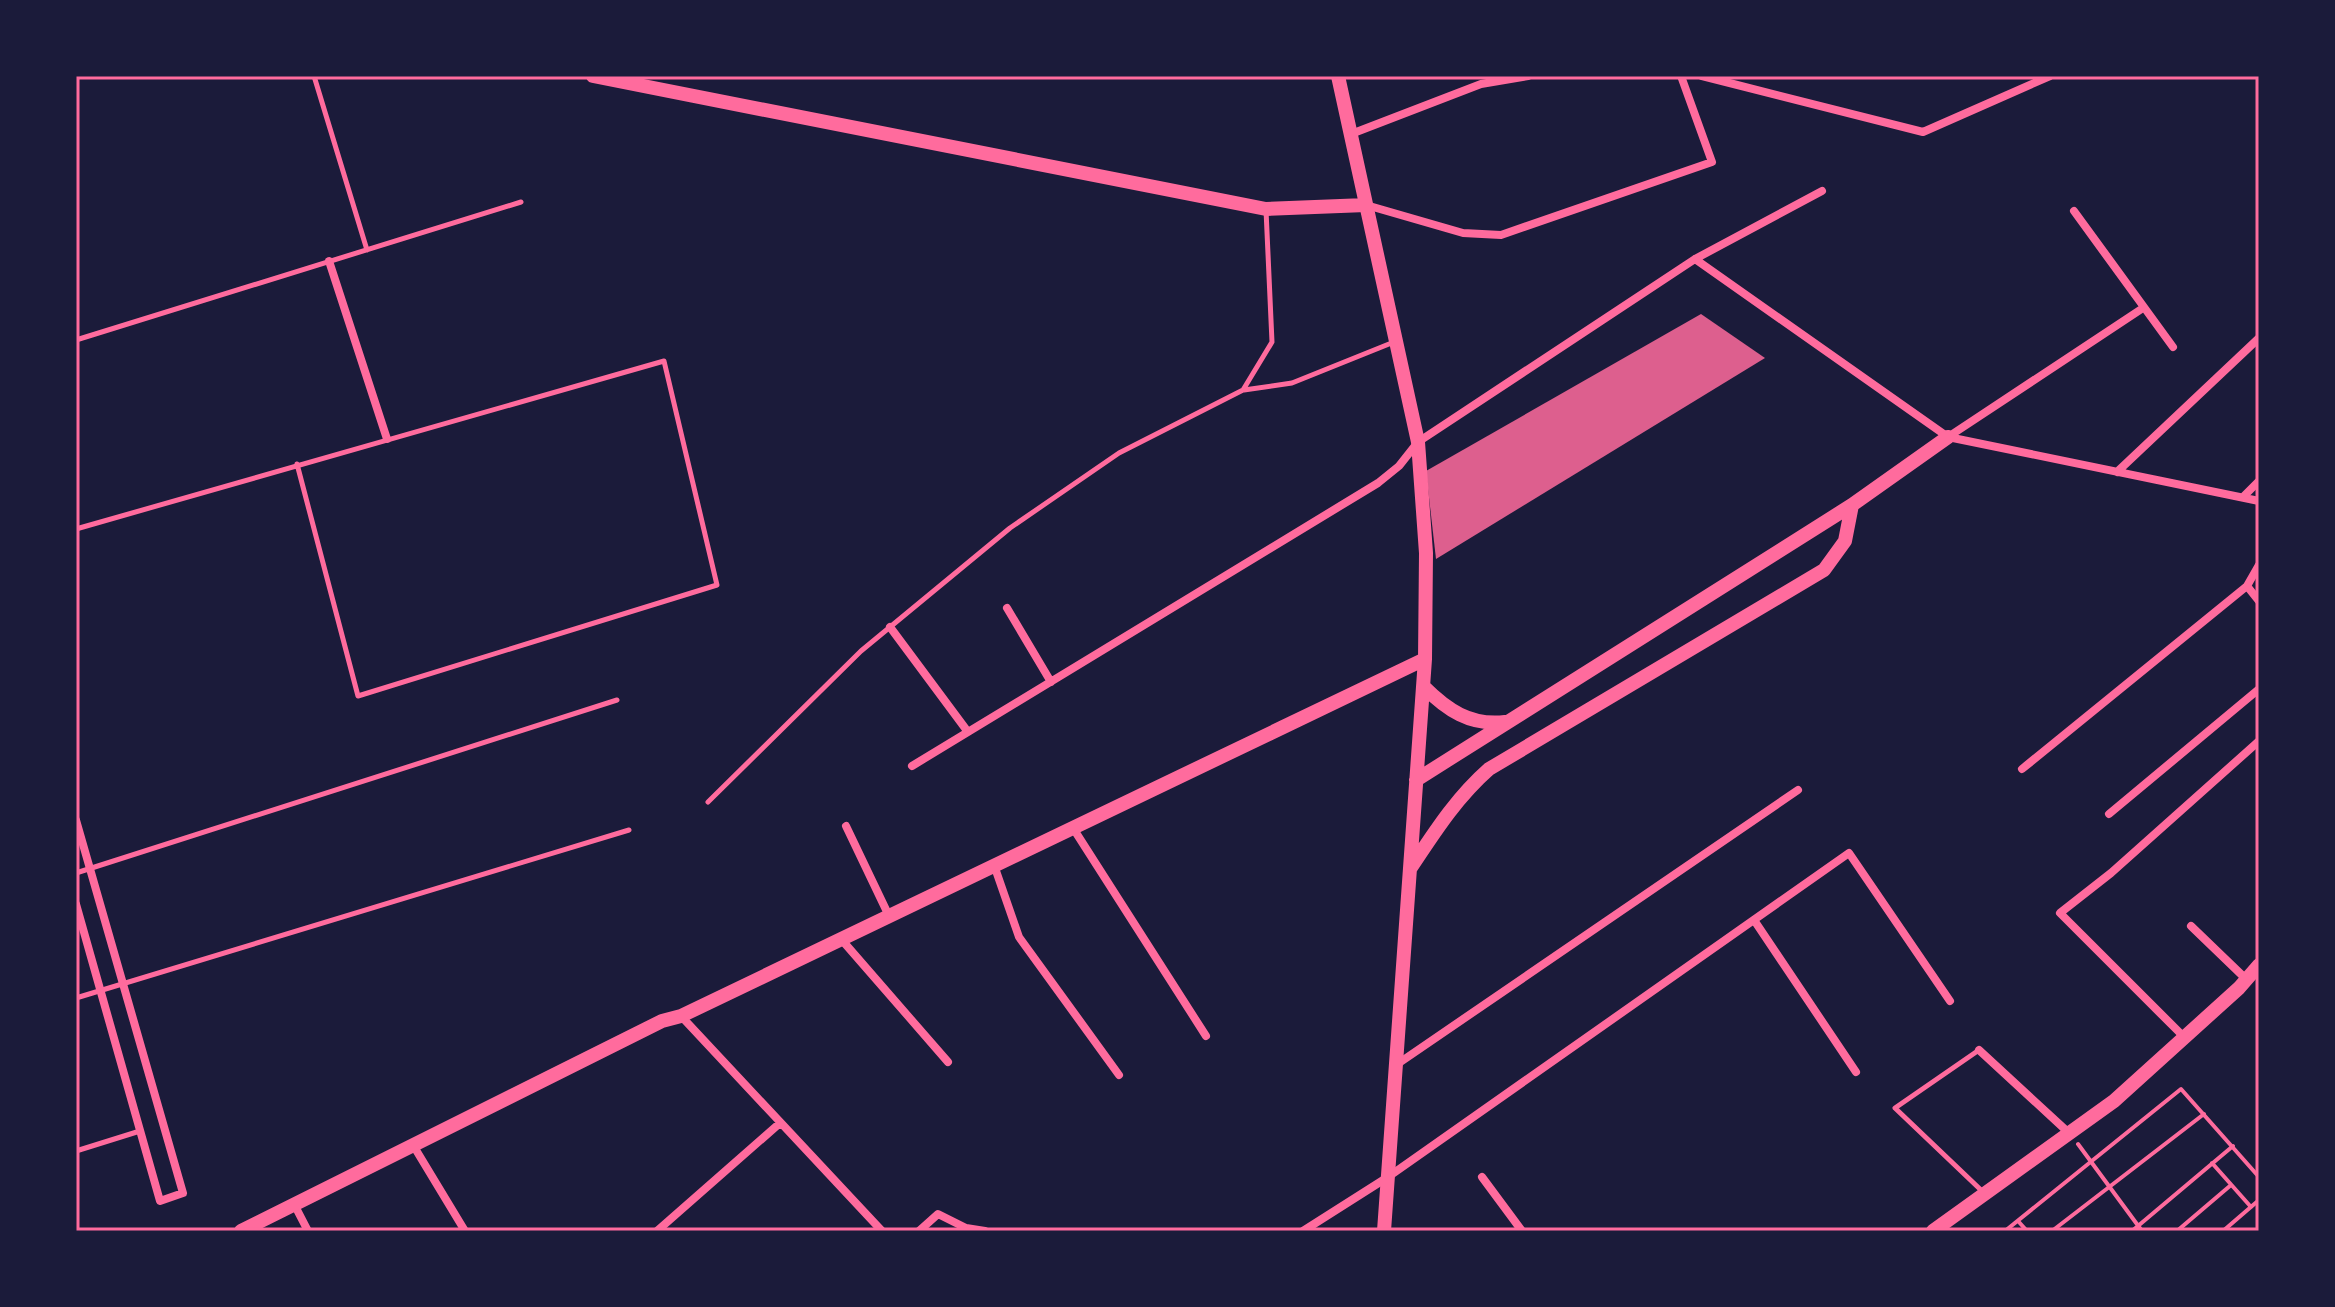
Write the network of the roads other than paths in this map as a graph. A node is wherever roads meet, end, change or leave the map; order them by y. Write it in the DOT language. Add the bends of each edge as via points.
graph roads {
  1 [pos="314,76"];
  2 [pos="593,76"];
  3 [pos="1337,76"];
  4 [pos="1528,76"];
  5 [pos="1681,76"];
  6 [pos="1702,76"];
  7 [pos="2050,76"];
  8 [pos="2031,80"];
  9 [pos="1351,134"];
  10 [pos="1822,191"];
  11 [pos="521,202"];
  12 [pos="1366,205"];
  13 [pos="1266,209"];
  14 [pos="2074,211"];
  15 [pos="367,250"];
  16 [pos="1695,259"];
  17 [pos="329,261"];
  18 [pos="2143,308"];
  19 [pos="2259,338"];
  20 [pos="76,340"];
  21 [pos="1396,341"];
  22 [pos="2173,347"];
  23 [pos="1243,390"];
  24 [pos="1948,437"];
  25 [pos="387,439"];
  26 [pos="1418,442"];
  27 [pos="297,464"];
  28 [pos="2117,472"];
  29 [pos="2259,481"];
  30 [pos="2243,497"];
  31 [pos="2259,501"];
  32 [pos="1852,505"];
  33 [pos="76,529"];
  34 [pos="2259,565"];
  35 [pos="2247,586"];
  36 [pos="2259,601"];
  37 [pos="1007,608"];
  38 [pos="890,627"];
  39 [pos="1425,659"];
  40 [pos="1051,682"];
  41 [pos="1423,686"];
  42 [pos="2259,689"];
  43 [pos="617,700"];
  44 [pos="1509,721"];
  45 [pos="968,732"];
  46 [pos="2259,741"];
  47 [pos="912,766"];
  48 [pos="2022,769"];
  49 [pos="1416,780"];
  50 [pos="1798,790"];
  51 [pos="708,802"];
  52 [pos="2109,814"];
  53 [pos="76,820"];
  54 [pos="846,826"];
  55 [pos="1073,828"];
  56 [pos="629,830"];
  57 [pos="994,865"];
  58 [pos="1410,869"];
  59 [pos="90,870"];
  60 [pos="76,873"];
  61 [pos="76,904"];
  62 [pos="889,916"];
  63 [pos="1754,920"];
  64 [pos="2191,926"];
  65 [pos="841,939"];
  66 [pos="2259,965"];
  67 [pos="2246,979"];
  68 [pos="123,985"];
  69 [pos="100,990"];
  70 [pos="76,998"];
  71 [pos="1950,1001"];
  72 [pos="681,1016"];
  73 [pos="1206,1036"];
  74 [pos="2184,1037"];
  75 [pos="1979,1050"];
  76 [pos="948,1062"];
  77 [pos="1396,1065"];
  78 [pos="1856,1072"];
  79 [pos="1119,1075"];
  80 [pos="780,1123"];
  81 [pos="141,1131"];
  82 [pos="2069,1133"];
  83 [pos="413,1145"];
  84 [pos="76,1151"];
  85 [pos="1388,1177"];
  86 [pos="1482,1177"];
  87 [pos="1986,1195"];
  88 [pos="294,1204"];
  89 [pos="241,1231"];
  90 [pos="308,1231"];
  91 [pos="465,1231"];
  92 [pos="657,1231"];
  93 [pos="882,1231"];
  94 [pos="919,1231"];
  95 [pos="985,1231"];
  96 [pos="1303,1231"];
  97 [pos="1384,1231"];
  98 [pos="1522,1231"];
  99 [pos="1933,1231"];
  1 -- 15 [label="lane"];
  2 -- 13 [label="street"];
  3 -- 9 [label="street"];
  4 -- 9 [label="street" via="1481,84"];
  5 -- 12 [label="street" via="1712,162 1501,235 1463,233"];
  6 -- 8 [label="street" via="1923,132"];
  7 -- 8 [label="street"];
  9 -- 12 [label="street"];
  10 -- 16 [label="street"];
  11 -- 15 [label="lane"];
  12 -- 13 [label="street"];
  12 -- 21 [label="street"];
  13 -- 23 [label="lane" via="1272,342"];
  14 -- 18 [label="street"];
  15 -- 17 [label="lane"];
  16 -- 24 [label="street"];
  16 -- 26 [label="street"];
  17 -- 20 [label="lane"];
  17 -- 25 [label="street"];
  18 -- 22 [label="street"];
  18 -- 24 [label="street"];
  19 -- 28 [label="street"];
  21 -- 23 [label="lane" via="1292,383"];
  21 -- 26 [label="street"];
  23 -- 38 [label="lane" via="1119,453 1010,528"];
  24 -- 28 [label="street"];
  24 -- 32 [label="street"];
  25 -- 27 [label="lane"];
  25 -- 27 [label="lane" via="664,361 717,585 358,696"];
  26 -- 39 [label="street" via="1426,553"];
  26 -- 40 [label="street" via="1378,483"];
  27 -- 33 [label="lane"];
  28 -- 30 [label="street"];
  29 -- 30 [label="street"];
  30 -- 31 [label="street"];
  32 -- 44 [label="street"];
  32 -- 58 [label="street" via="1845,541 1824,570 1489,769 1452,806"];
  34 -- 35 [label="street"];
  35 -- 36 [label="street"];
  35 -- 48 [label="street"];
  37 -- 40 [label="street"];
  38 -- 45 [label="street"];
  38 -- 51 [label="lane"];
  39 -- 41 [label="street"];
  39 -- 55 [label="street"];
  40 -- 45 [label="street"];
  41 -- 44 [label="street" via="1468,720"];
  41 -- 49 [label="street"];
  42 -- 52 [label="street"];
  43 -- 59 [label="lane"];
  44 -- 49 [label="street"];
  45 -- 47 [label="street"];
  46 -- 74 [label="street" via="2060,913"];
  49 -- 58 [label="street"];
  50 -- 77 [label="street"];
  53 -- 59 [label="street"];
  54 -- 62 [label="street"];
  55 -- 57 [label="street"];
  55 -- 73 [label="street"];
  56 -- 68 [label="lane"];
  57 -- 62 [label="street"];
  57 -- 79 [label="street" via="1019,937"];
  58 -- 77 [label="street"];
  59 -- 60 [label="lane"];
  59 -- 68 [label="street"];
  61 -- 69 [label="street"];
  62 -- 65 [label="street"];
  63 -- 71 [label="street" via="1849,853"];
  63 -- 78 [label="street"];
  63 -- 85 [label="street"];
  64 -- 67 [label="street"];
  65 -- 72 [label="street"];
  65 -- 76 [label="street"];
  66 -- 67 [label="street"];
  67 -- 74 [label="street"];
  68 -- 69 [label="lane"];
  68 -- 81 [label="street" via="183,1193 160,1201"];
  69 -- 70 [label="lane"];
  69 -- 81 [label="street"];
  72 -- 80 [label="street"];
  72 -- 83 [label="street"];
  74 -- 82 [label="street" via="2114,1101"];
  75 -- 82 [label="street"];
  75 -- 87 [label="lane" via="1895,1108"];
  77 -- 85 [label="street"];
  80 -- 92 [label="street"];
  80 -- 93 [label="street"];
  81 -- 84 [label="lane"];
  82 -- 87 [label="street"];
  83 -- 88 [label="street"];
  83 -- 91 [label="street"];
  85 -- 96 [label="street"];
  85 -- 97 [label="street"];
  86 -- 98 [label="street"];
  87 -- 99 [label="street"];
  88 -- 89 [label="street"];
  88 -- 90 [label="street"];
  94 -- 95 [label="street" via="938,1214"];
}
